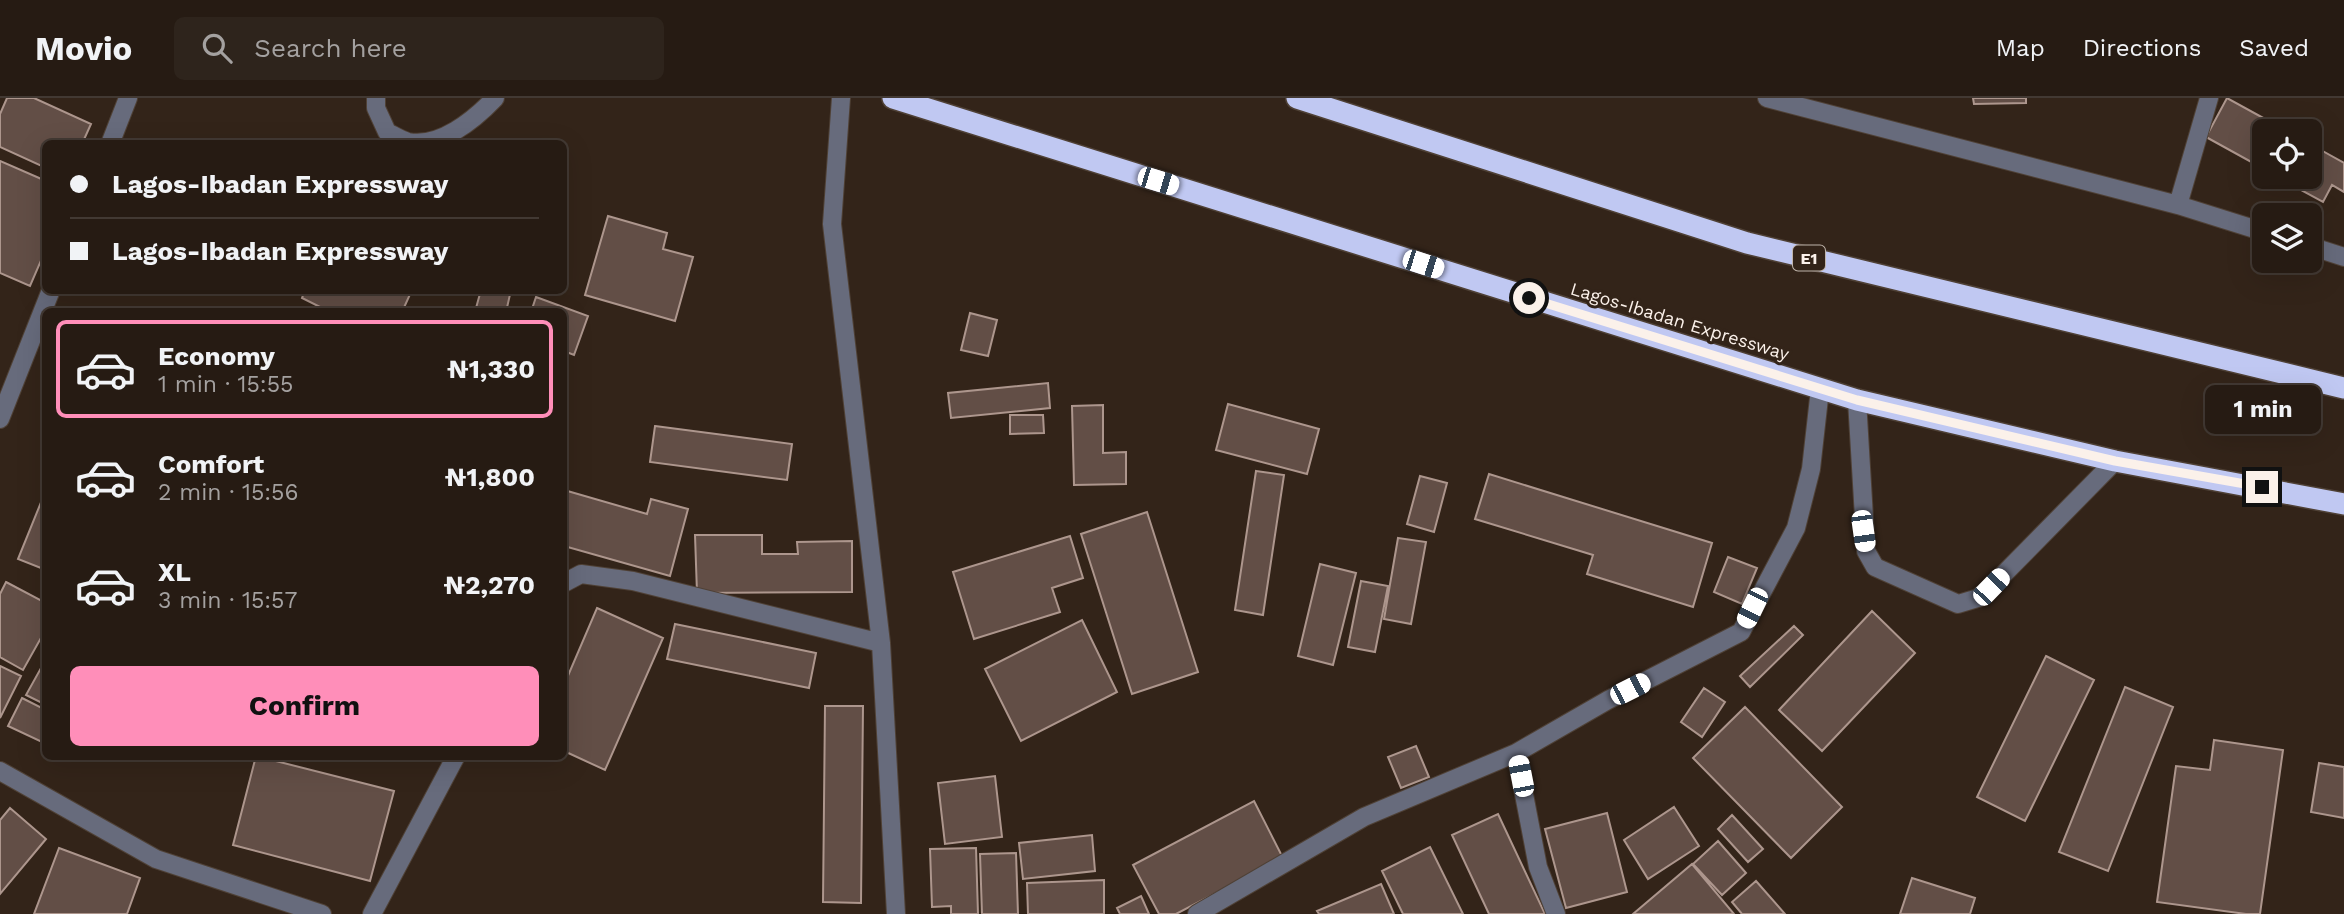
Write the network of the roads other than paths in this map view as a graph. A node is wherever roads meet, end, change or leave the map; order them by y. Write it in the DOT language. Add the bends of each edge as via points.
graph roads {
  1 [pos="128,98"];
  2 [pos="376,98"];
  3 [pos="495,98"];
  4 [pos="841,98"];
  5 [pos="893,98"];
  6 [pos="1297,98"];
  7 [pos="1767,98"];
  8 [pos="2209,98"];
  9 [pos="112,140"];
  10 [pos="403,140"];
  11 [pos="434,140"];
  12 [pos="2178,205"];
  13 [pos="2252,228"];
  14 [pos="2322,250"];
  15 [pos="2344,257"];
  16 [pos="42,313"];
  17 [pos="2344,388"];
  18 [pos="1820,389"];
  19 [pos="1857,400"];
  20 [pos="0,419"];
  21 [pos="2115,461"];
  22 [pos="2344,504"];
  23 [pos="567,582"];
  24 [pos="881,643"];
  25 [pos="1516,753"];
  26 [pos="454,760"];
  27 [pos="0,771"];
  28 [pos="322,914"];
  29 [pos="372,914"];
  30 [pos="896,914"];
  31 [pos="1196,914"];
  32 [pos="1556,914"];
  1 -- 9 [label="street"];
  2 -- 10 [label="street" via="387,132"];
  3 -- 11 [label="street" via="456,131"];
  4 -- 24 [label="street" via="832,224"];
  5 -- 18 [label="highway, Lagos-Ibadan Expressway"];
  6 -- 17 [label="highway, E1" via="1747,243"];
  7 -- 12 [label="street"];
  8 -- 12 [label="street"];
  12 -- 13 [label="street"];
  14 -- 15 [label="street"];
  16 -- 20 [label="street"];
  18 -- 19 [label="highway, Lagos-Ibadan Expressway"];
  18 -- 25 [label="street" via="1811,469 1796,527 1741,632"];
  19 -- 21 [label="highway, Lagos-Ibadan Expressway"];
  19 -- 21 [label="street" via="1866,551 1875,567 1958,604 1978,598 1991,587"];
  21 -- 22 [label="highway, Lagos-Ibadan Expressway"];
  23 -- 24 [label="street" via="582,574 633,582"];
  24 -- 30 [label="street"];
  25 -- 31 [label="street" via="1364,817"];
  25 -- 32 [label="street" via="1538,867"];
  26 -- 29 [label="street"];
  27 -- 28 [label="street" via="156,859"];
}
